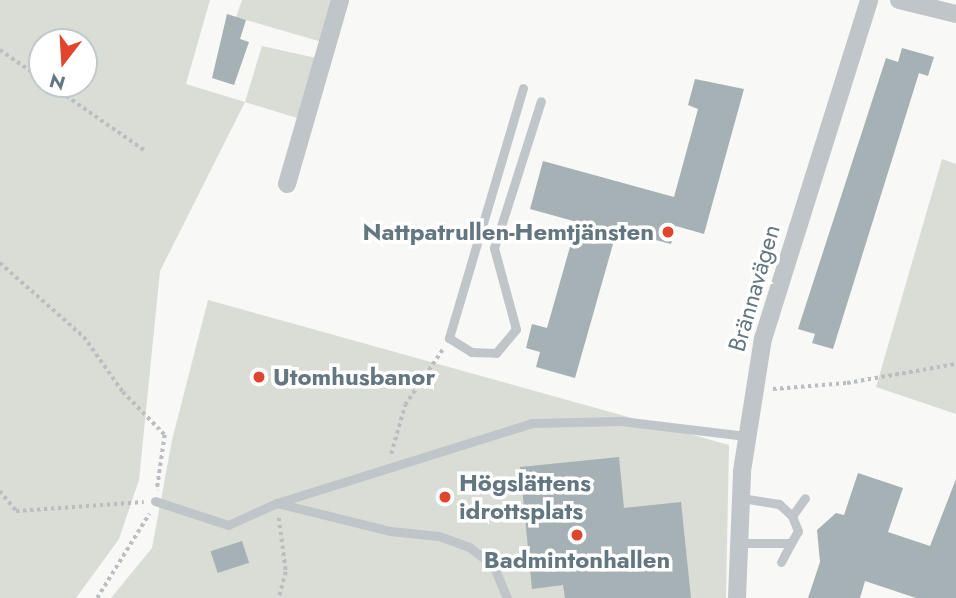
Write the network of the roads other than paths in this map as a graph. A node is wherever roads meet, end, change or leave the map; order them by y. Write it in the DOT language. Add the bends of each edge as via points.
graph roads {
  1 [pos="340,0"];
  2 [pos="869,0"];
  3 [pos="899,0"];
  4 [pos="956,13"];
  5 [pos="523,88"];
  6 [pos="541,101"];
  7 [pos="287,184"];
  8 [pos="746,436"];
  9 [pos="338,471"];
  10 [pos="341,482"];
  11 [pos="740,498"];
  12 [pos="805,498"];
  13 [pos="155,501"];
  14 [pos="277,503"];
  15 [pos="792,516"];
  16 [pos="737,543"];
  17 [pos="791,543"];
  18 [pos="781,562"];
  19 [pos="507,598"];
  20 [pos="737,598"];
  1 -- 7 [label="street"];
  2 -- 8 [label="street, Brännavägen" via="779,280 762,393"];
  3 -- 4 [label="street"];
  5 -- 6 [label="lane" via="449,338 471,352 496,353 516,329 494,248"];
  8 -- 10 [label="lane" via="621,421 532,423"];
  8 -- 11 [label="street, Brännavägen"];
  9 -- 10 [label="lane"];
  10 -- 14 [label="lane"];
  11 -- 15 [label="lane" via="779,504"];
  11 -- 16 [label="street, Brännavägen"];
  12 -- 15 [label="lane"];
  13 -- 14 [label="lane" via="228,525"];
  14 -- 19 [label="lane" via="469,547 493,565"];
  15 -- 17 [label="lane" via="798,531"];
  16 -- 17 [label="lane"];
  16 -- 20 [label="street, Brännavägen"];
  17 -- 18 [label="lane"];
}
